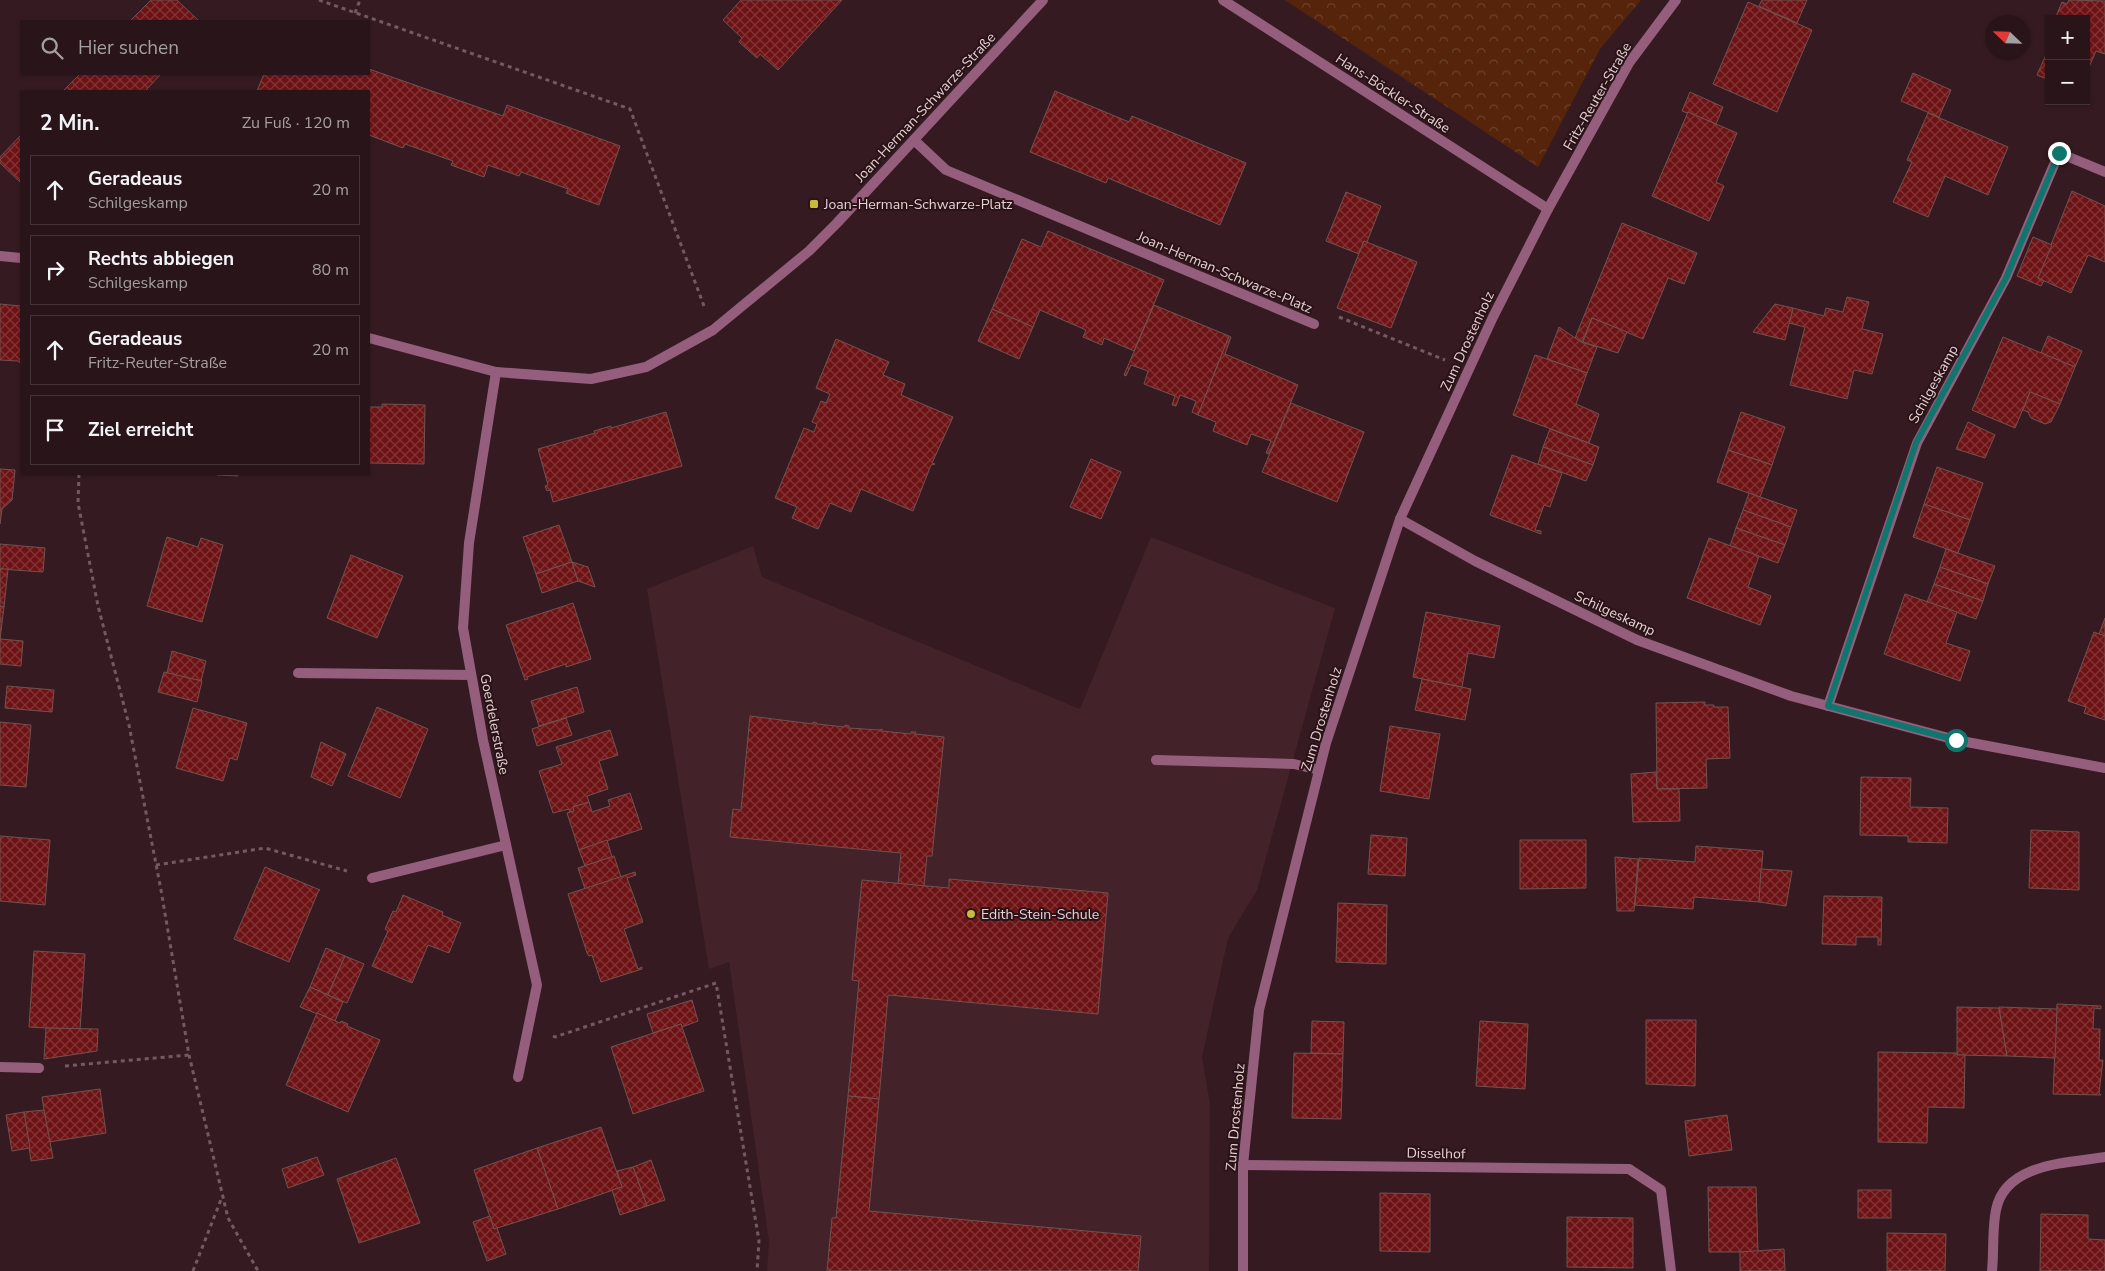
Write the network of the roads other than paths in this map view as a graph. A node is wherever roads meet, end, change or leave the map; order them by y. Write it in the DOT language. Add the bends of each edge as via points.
graph roads {
  1 [pos="1043,0"];
  2 [pos="1223,0"];
  3 [pos="1676,0"];
  4 [pos="914,140"];
  5 [pos="2105,172"];
  6 [pos="1548,209"];
  7 [pos="0,256"];
  8 [pos="20,258"];
  9 [pos="1314,324"];
  10 [pos="370,338"];
  11 [pos="496,372"];
  12 [pos="1400,518"];
  13 [pos="298,673"];
  14 [pos="471,675"];
  15 [pos="1828,706"];
  16 [pos="1156,760"];
  17 [pos="2105,768"];
  18 [pos="1319,770"];
  19 [pos="506,845"];
  20 [pos="372,878"];
  21 [pos="0,1067"];
  22 [pos="39,1068"];
  23 [pos="518,1076"];
  24 [pos="2105,1157"];
  25 [pos="1243,1165"];
  26 [pos="1242,1271"];
  27 [pos="1670,1271"];
  28 [pos="1992,1271"];
  1 -- 4 [label="street, Joan-Herman-Schwarze-Straße"];
  2 -- 6 [label="street, Hans-Böckler-Straße"];
  3 -- 6 [label="street, Fritz-Reuter-Straße" via="1629,63"];
  4 -- 9 [label="street, Joan-Herman-Schwarze-Platz" via="946,170"];
  4 -- 11 [label="street, Joan-Herman-Schwarze-Straße" via="809,251 713,330 646,367 591,379"];
  5 -- 15 [label="street, Schilgeskamp" via="2059,153 2006,278 1916,443"];
  6 -- 12 [label="street, Zum Drostenholz" via="1468,369"];
  7 -- 8 [label="street"];
  10 -- 11 [label="street, Joan-Herman-Schwarze-Straße"];
  11 -- 14 [label="street, Goerdelerstraße" via="469,543 463,628"];
  12 -- 15 [label="street, Schilgeskamp" via="1475,561 1637,640 1791,696"];
  12 -- 18 [label="street, Zum Drostenholz"];
  13 -- 14 [label="street"];
  14 -- 19 [label="street, Goerdelerstraße"];
  15 -- 17 [label="street, Schilgeskamp" via="1956,740"];
  16 -- 18 [label="street" via="1294,764"];
  18 -- 25 [label="street, Zum Drostenholz" via="1259,1010"];
  19 -- 20 [label="street"];
  19 -- 23 [label="street, Goerdelerstraße" via="538,985"];
  21 -- 22 [label="street"];
  24 -- 28 [label="street" via="2035,1169 2009,1184 1996,1208"];
  25 -- 26 [label="street, Zum Drostenholz"];
  25 -- 27 [label="street, Disselhof" via="1629,1169 1662,1190"];
}
